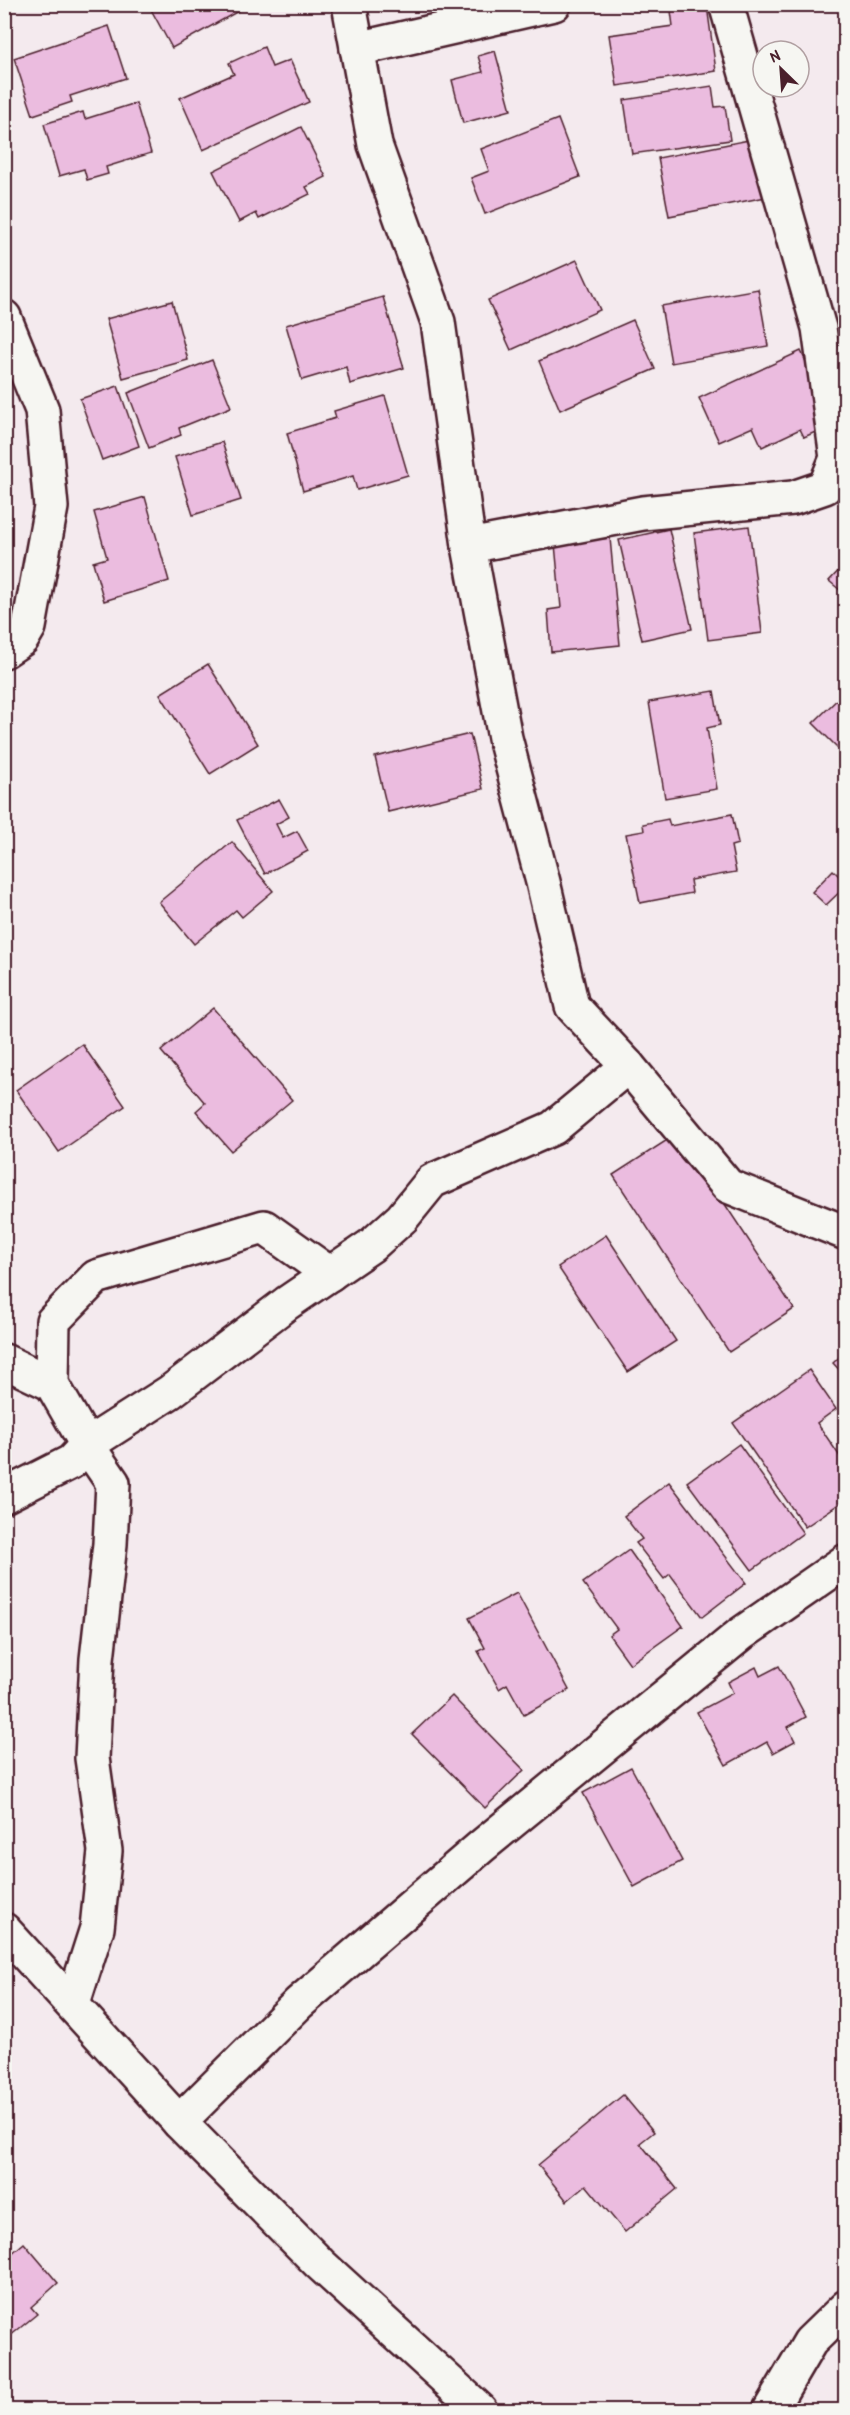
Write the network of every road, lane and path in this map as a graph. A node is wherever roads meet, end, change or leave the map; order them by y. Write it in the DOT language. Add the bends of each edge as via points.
graph roads {
  1 [pos="349,4"];
  2 [pos="554,4"];
  3 [pos="726,4"];
  4 [pos="357,49"];
  5 [pos="4,317"];
  6 [pos="469,546"];
  7 [pos="4,651"];
  8 [pos="628,1066"];
  9 [pos="846,1233"];
  10 [pos="330,1274"];
  11 [pos="4,1360"];
  12 [pos="52,1384"];
  13 [pos="87,1445"];
  14 [pos="4,1496"];
  15 [pos="846,1561"];
  16 [pos="4,1930"];
  17 [pos="73,2003"];
  18 [pos="179,2122"];
  19 [pos="846,2307"];
  20 [pos="480,2410"];
  21 [pos="770,2410"];
  1 -- 4 [label="street"];
  2 -- 4 [label="street"];
  3 -- 6 [label="street" via="819,328 837,458 825,487 793,498 642,513"];
  4 -- 6 [label="street" via="375,145 438,322"];
  5 -- 7 [label="street" via="42,411 51,507 29,627 22,639"];
  6 -- 8 [label="street" via="505,738 572,1006"];
  8 -- 9 [label="street" via="728,1186"];
  8 -- 10 [label="street" via="554,1128 432,1181 402,1218"];
  10 -- 12 [label="street" via="264,1227 96,1277 53,1321"];
  10 -- 13 [label="street" via="170,1392"];
  11 -- 12 [label="street"];
  12 -- 13 [label="street"];
  13 -- 14 [label="street" via="71,1462"];
  13 -- 17 [label="street" via="113,1483 92,1758 105,1851 97,1928"];
  15 -- 18 [label="street" via="741,1634 482,1846 299,2003"];
  16 -- 17 [label="street"];
  17 -- 18 [label="street"];
  18 -- 20 [label="street" via="320,2264"];
  19 -- 21 [label="street" via="810,2342"];
}
